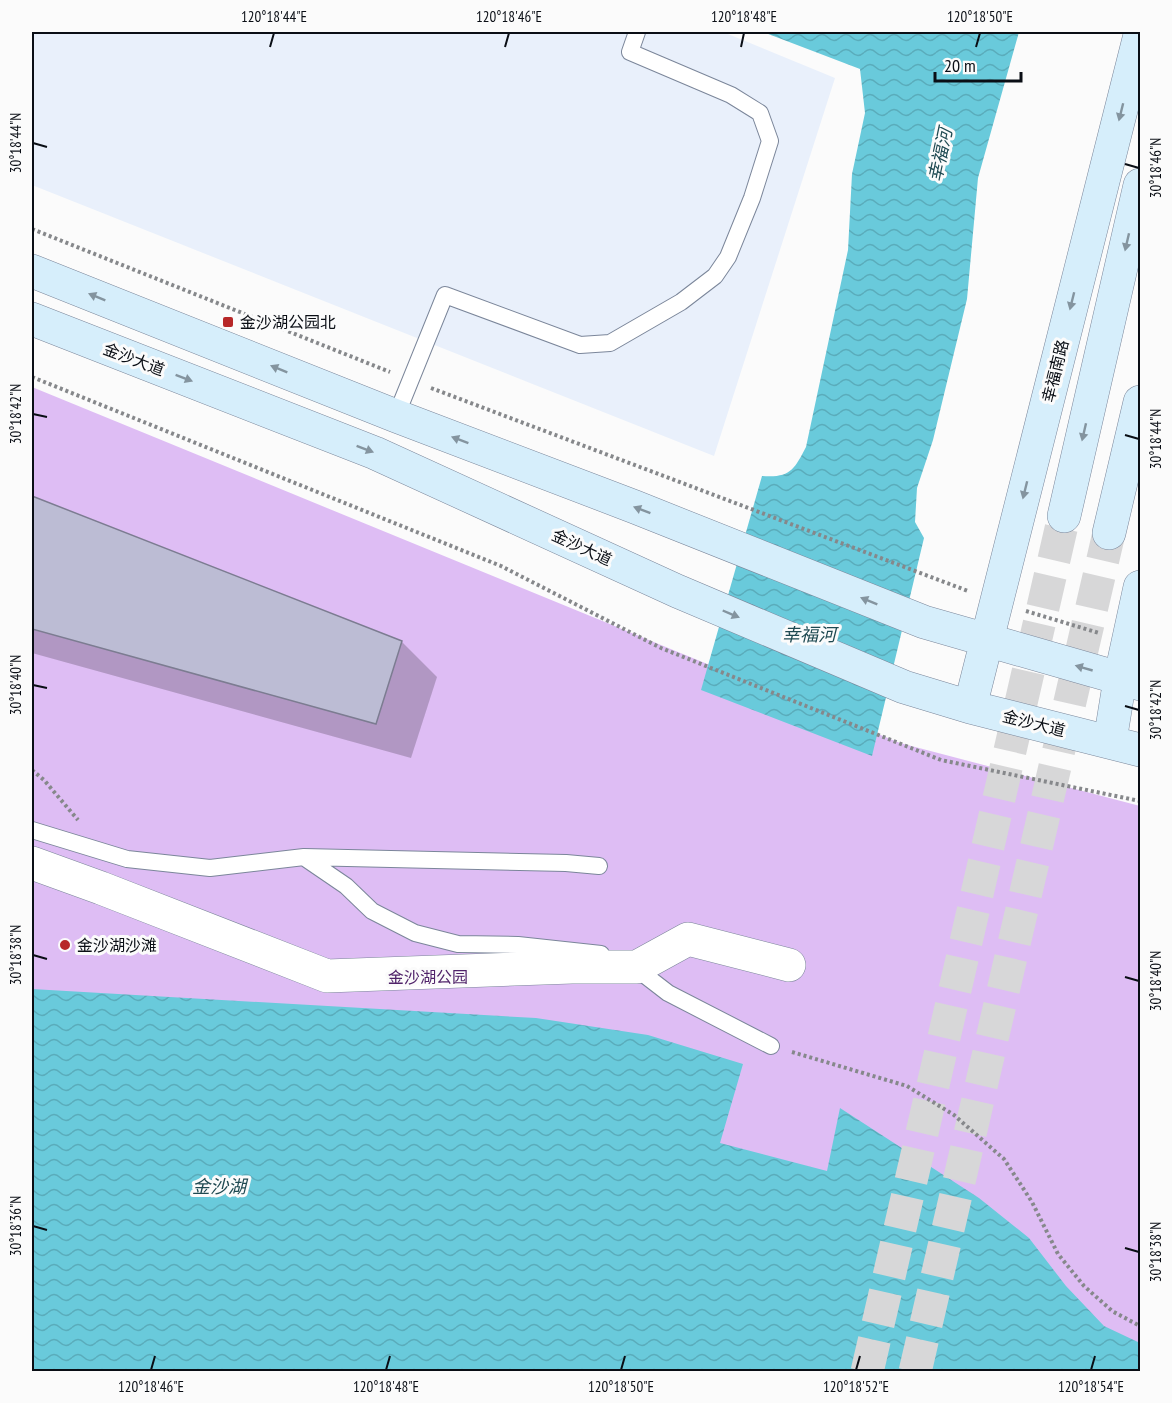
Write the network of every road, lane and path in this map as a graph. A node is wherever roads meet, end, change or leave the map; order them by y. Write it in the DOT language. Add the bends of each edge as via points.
graph roads {
  1 [pos="637,32"];
  2 [pos="1140,35"];
  3 [pos="1140,185"];
  4 [pos="32,229"];
  5 [pos="32,271"];
  6 [pos="32,319"];
  7 [pos="32,377"];
  8 [pos="411,380"];
  9 [pos="1140,402"];
  10 [pos="396,416"];
  11 [pos="1064,516"];
  12 [pos="1109,532"];
  13 [pos="1140,587"];
  14 [pos="998,603"];
  15 [pos="988,640"];
  16 [pos="1128,641"];
  17 [pos="1130,682"];
  18 [pos="970,708"];
  19 [pos="1125,746"];
  20 [pos="32,770"];
  21 [pos="1140,801"];
  22 [pos="32,830"];
  23 [pos="86,847"];
  24 [pos="304,857"];
  25 [pos="32,863"];
  26 [pos="599,866"];
  27 [pos="789,965"];
  28 [pos="637,967"];
  29 [pos="771,1046"];
  30 [pos="1140,1326"];
  1 -- 8 [label="lane" via="630,52 731,95 760,113 770,141 728,257 715,276 681,302 610,343 580,345 445,295"];
  2 -- 14 [label="main road, 幸福南路, one-way"];
  3 -- 11 [label="main road, one-way"];
  4 -- 8 [label="path"];
  10 -- 5 [label="main road, one-way"];
  6 -- 18 [label="main road, 金沙大道, one-way" via="375,453 677,591 904,687"];
  7 -- 21 [label="path" via="501,566 661,648 941,760"];
  8 -- 10 [label="lane"];
  8 -- 14 [label="path"];
  9 -- 12 [label="main road"];
  15 -- 10 [label="main road, one-way" via="924,622"];
  13 -- 16 [label="main road"];
  14 -- 15 [label="main road, 幸福南路"];
  14 -- 16 [label="path"];
  17 -- 15 [label="main road, one-way"];
  15 -- 18 [label="main road, 幸福南路"];
  16 -- 17 [label="main road"];
  17 -- 19 [label="main road"];
  18 -- 19 [label="main road, 金沙大道"];
  20 -- 23 [label="path" via="80,823"];
  22 -- 23 [label="lane"];
  23 -- 24 [label="lane" via="126,859 210,868"];
  24 -- 26 [label="lane"];
  24 -- 28 [label="lane" via="346,886 372,911 416,933 458,944 591,952"];
  25 -- 28 [label="street" via="327,976"];
  27 -- 28 [label="street" via="688,939"];
  28 -- 29 [label="lane" via="668,993"];
  29 -- 30 [label="path" via="907,1086 954,1115 1004,1159 1032,1202 1058,1254 1084,1286 1112,1311"];
}
